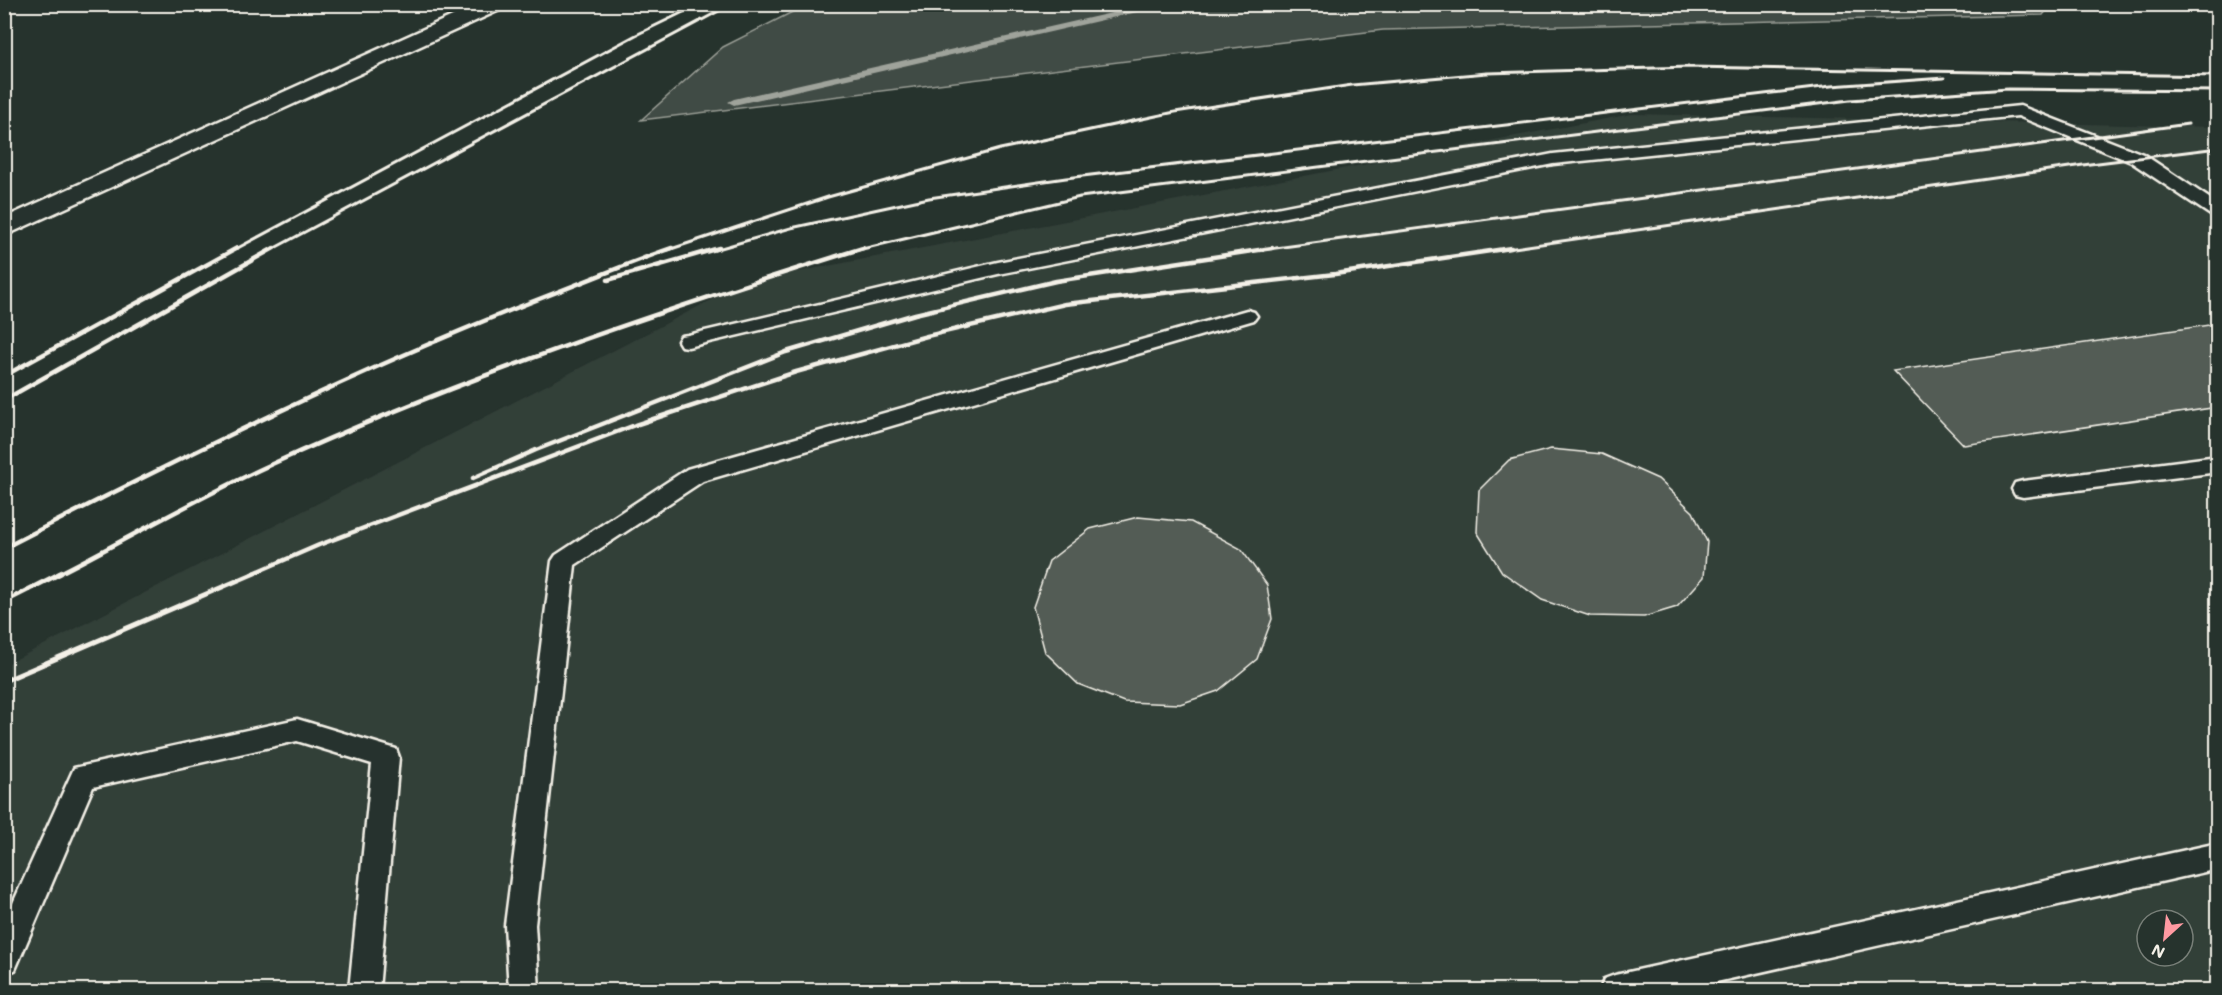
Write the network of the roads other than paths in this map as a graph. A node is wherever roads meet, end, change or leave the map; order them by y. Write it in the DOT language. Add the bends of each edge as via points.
graph roads {
  1 [pos="497,4"];
  2 [pos="2217,212"];
  3 [pos="4,228"];
  4 [pos="1247,316"];
  5 [pos="688,341"];
  6 [pos="2217,464"];
  7 [pos="2023,489"];
  8 [pos="2217,856"];
  9 [pos="4,959"];
  10 [pos="364,990"];
  11 [pos="524,990"];
  12 [pos="1615,990"];
  1 -- 3 [label="street"];
  2 -- 5 [label="lane" via="2137,158 2020,111 1553,159 998,268"];
  4 -- 11 [label="lane" via="694,475 564,561 520,925"];
  6 -- 7 [label="lane"];
  8 -- 12 [label="lane"];
  9 -- 10 [label="lane" via="84,777 297,730 386,757"];
}
